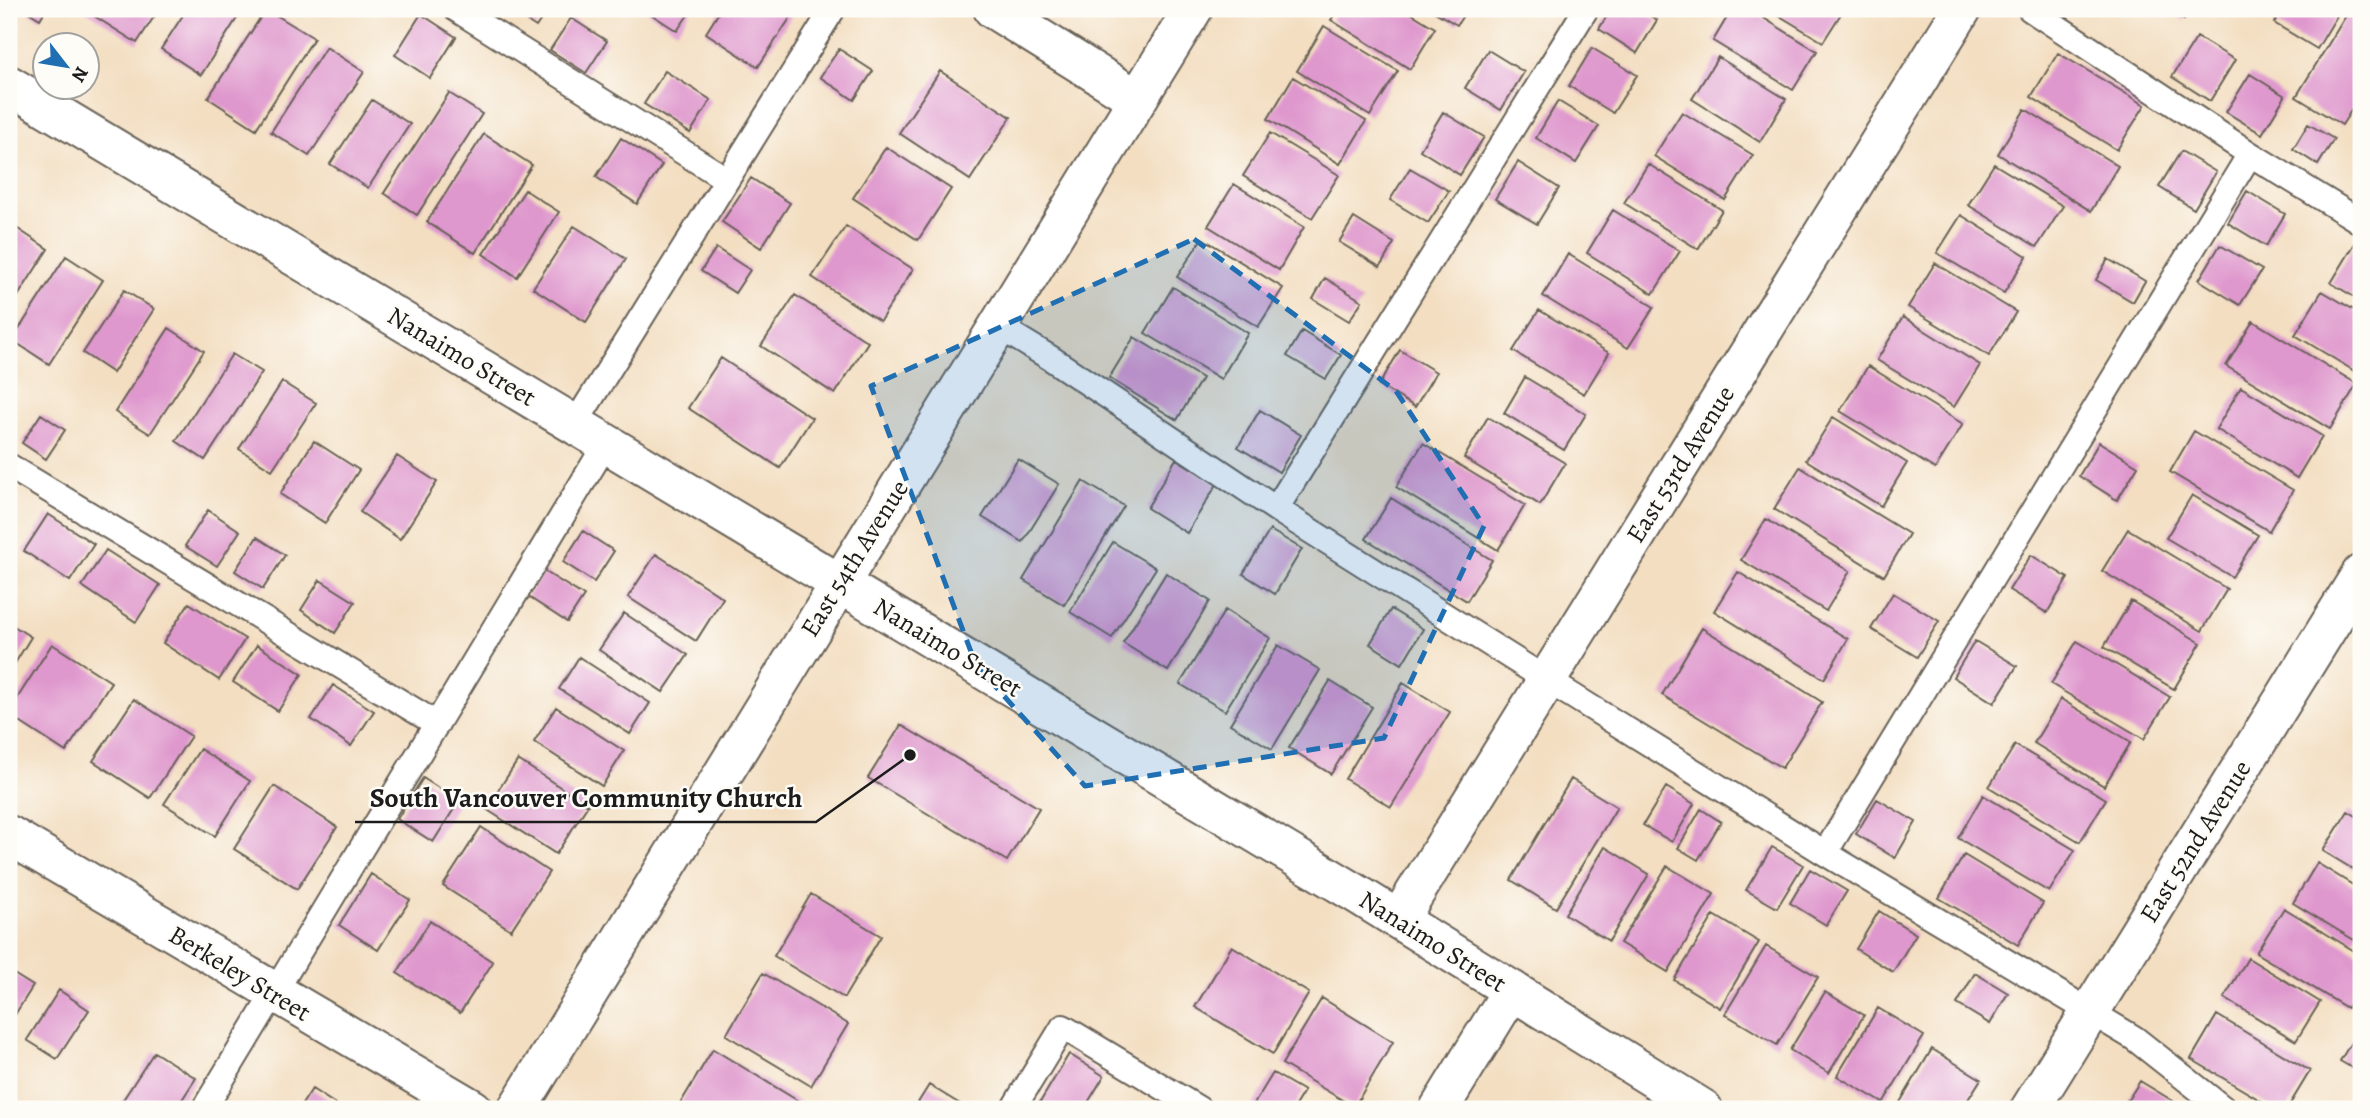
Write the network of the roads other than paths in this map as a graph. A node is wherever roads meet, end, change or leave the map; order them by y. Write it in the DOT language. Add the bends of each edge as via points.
graph roads {
  1 [pos="456,9"];
  2 [pos="833,9"];
  3 [pos="993,9"];
  4 [pos="1193,9"];
  5 [pos="1586,9"];
  6 [pos="1962,9"];
  7 [pos="2030,9"];
  8 [pos="9,85"];
  9 [pos="1137,99"];
  10 [pos="2250,154"];
  11 [pos="726,179"];
  12 [pos="2361,222"];
  13 [pos="998,326"];
  14 [pos="591,433"];
  15 [pos="9,466"];
  16 [pos="1276,509"];
  17 [pos="2361,573"];
  18 [pos="839,582"];
  19 [pos="1547,680"];
  20 [pos="437,724"];
  21 [pos="9,835"];
  22 [pos="1825,853"];
  23 [pos="1399,919"];
  24 [pos="1512,990"];
  25 [pos="274,994"];
  26 [pos="2091,1011"];
  27 [pos="204,1109"];
  28 [pos="472,1109"];
  29 [pos="517,1109"];
  30 [pos="1013,1109"];
  31 [pos="1199,1109"];
  32 [pos="1439,1109"];
  33 [pos="1703,1109"];
  34 [pos="2029,1109"];
  35 [pos="2224,1109"];
  1 -- 11 [label="lane"];
  2 -- 11 [label="lane"];
  3 -- 9 [label="street"];
  4 -- 9 [label="street, East 54th Avenue"];
  5 -- 16 [label="lane"];
  6 -- 19 [label="street, East 53rd Avenue"];
  7 -- 10 [label="lane"];
  8 -- 14 [label="street, Nanaimo Street"];
  9 -- 13 [label="street, East 54th Avenue"];
  10 -- 12 [label="lane"];
  10 -- 22 [label="lane"];
  11 -- 14 [label="lane"];
  13 -- 16 [label="lane"];
  13 -- 18 [label="street, East 54th Avenue"];
  14 -- 18 [label="street, Nanaimo Street"];
  14 -- 20 [label="lane"];
  15 -- 20 [label="lane"];
  16 -- 19 [label="lane"];
  17 -- 26 [label="street, East 52nd Avenue"];
  18 -- 23 [label="street, Nanaimo Street"];
  18 -- 29 [label="street, East 54th Avenue"];
  19 -- 22 [label="lane"];
  19 -- 23 [label="street, East 53rd Avenue"];
  20 -- 25 [label="lane"];
  21 -- 25 [label="street, Berkeley Street"];
  22 -- 26 [label="lane"];
  23 -- 24 [label="street, Nanaimo Street"];
  24 -- 32 [label="street"];
  24 -- 33 [label="street, Nanaimo Street"];
  25 -- 27 [label="lane"];
  25 -- 28 [label="street, Berkeley Street"];
  26 -- 34 [label="street, East 52nd Avenue"];
  26 -- 35 [label="lane" via="2134,1038"];
  30 -- 31 [label="lane" via="1063,1027"];
}
